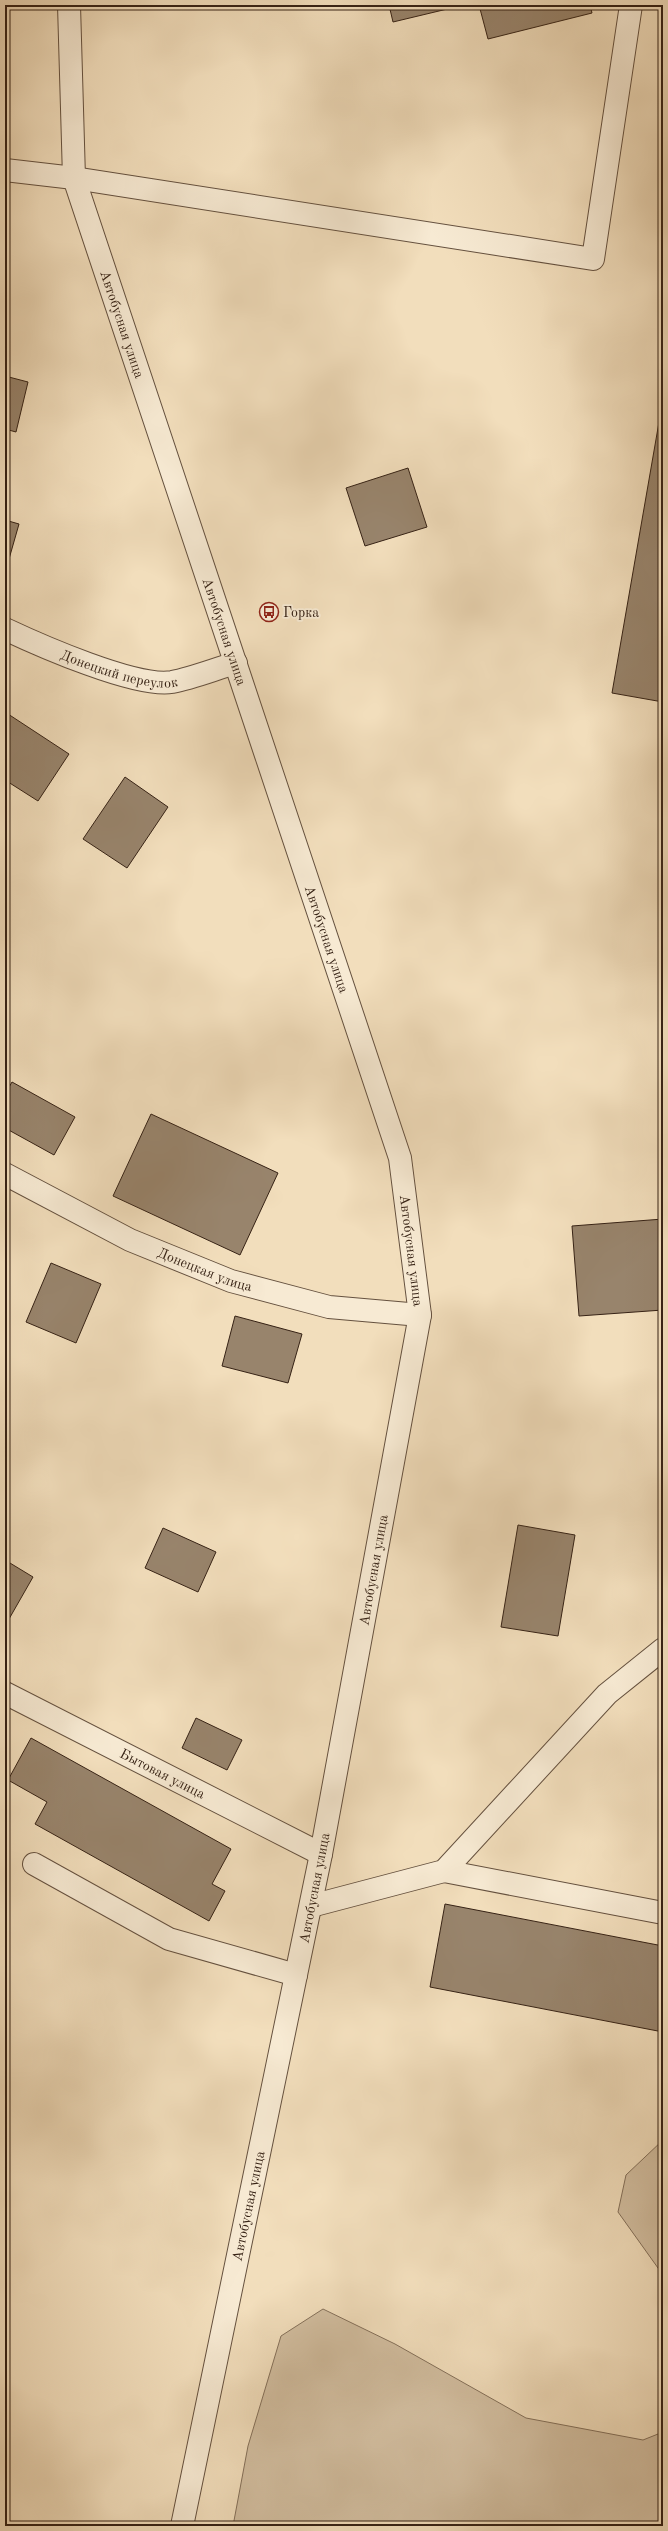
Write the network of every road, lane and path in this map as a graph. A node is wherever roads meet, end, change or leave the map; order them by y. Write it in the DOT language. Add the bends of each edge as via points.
graph roads {
  1 [pos="69,5"];
  2 [pos="631,5"];
  3 [pos="5,170"];
  4 [pos="74,178"];
  5 [pos="5,629"];
  6 [pos="236,663"];
  7 [pos="5,1174"];
  8 [pos="420,1316"];
  9 [pos="663,1649"];
  10 [pos="5,1693"];
  11 [pos="321,1854"];
  12 [pos="34,1864"];
  13 [pos="444,1871"];
  14 [pos="311,1906"];
  15 [pos="663,1913"];
  16 [pos="296,1975"];
  17 [pos="182,2526"];
  1 -- 4 [label="street, Автобусная улица"];
  2 -- 4 [label="street" via="593,259"];
  3 -- 4 [label="street"];
  4 -- 6 [label="street, Автобусная улица"];
  5 -- 6 [label="street, Донецкий переулок" via="130,678 171,682"];
  6 -- 8 [label="street, Автобусная улица" via="400,1158"];
  7 -- 8 [label="street, Донецкая улица" via="130,1240 231,1281 329,1307"];
  8 -- 11 [label="street, Автобусная улица"];
  9 -- 13 [label="street" via="607,1694"];
  10 -- 11 [label="street, Бытовая улица"];
  11 -- 14 [label="street, Автобусная улица"];
  12 -- 16 [label="street" via="169,1939"];
  13 -- 14 [label="street"];
  13 -- 15 [label="street"];
  14 -- 16 [label="street, Автобусная улица"];
  16 -- 17 [label="street, Автобусная улица"];
}
